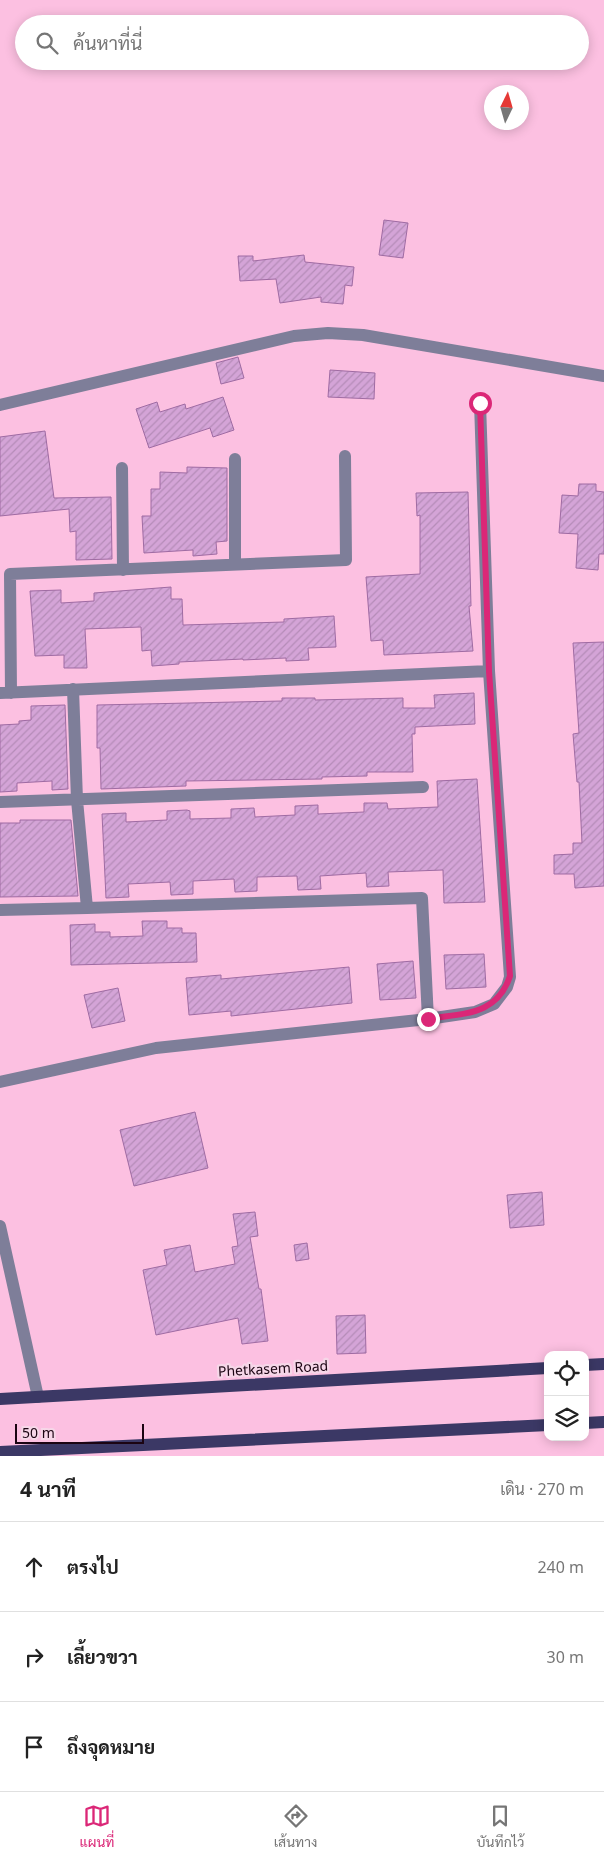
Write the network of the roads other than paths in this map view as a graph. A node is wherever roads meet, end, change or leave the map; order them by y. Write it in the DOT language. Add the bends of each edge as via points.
graph roads {
  1 [pos="604,376"];
  2 [pos="480,403"];
  3 [pos="0,406"];
  4 [pos="345,456"];
  5 [pos="235,459"];
  6 [pos="122,468"];
  7 [pos="235,563"];
  8 [pos="122,570"];
  9 [pos="489,671"];
  10 [pos="73,689"];
  11 [pos="6,693"];
  12 [pos="423,787"];
  13 [pos="77,800"];
  14 [pos="0,802"];
  15 [pos="87,908"];
  16 [pos="0,910"];
  17 [pos="428,1019"];
  18 [pos="0,1082"];
  19 [pos="0,1226"];
  20 [pos="604,1364"];
  21 [pos="589,1366"];
  22 [pos="544,1368"];
  23 [pos="38,1397"];
  24 [pos="0,1399"];
  25 [pos="604,1422"];
  26 [pos="589,1423"];
  27 [pos="544,1425"];
  28 [pos="0,1452"];
  1 -- 3 [label="street" via="363,335 328,333 294,336"];
  2 -- 9 [label="street"];
  4 -- 7 [label="street" via="346,560"];
  5 -- 7 [label="street"];
  6 -- 8 [label="street"];
  7 -- 8 [label="street"];
  8 -- 11 [label="street" via="10,574"];
  9 -- 10 [label="street"];
  9 -- 17 [label="street" via="510,976 507,987 494,1004 475,1012"];
  10 -- 11 [label="street"];
  10 -- 13 [label="street"];
  12 -- 13 [label="street"];
  13 -- 14 [label="street"];
  13 -- 15 [label="street"];
  15 -- 16 [label="street"];
  15 -- 17 [label="street" via="422,898"];
  17 -- 18 [label="street" via="156,1048"];
  19 -- 23 [label="street"];
  20 -- 21 [label="main road"];
  22 -- 23 [label="main road, Phetkasem Road"];
  23 -- 24 [label="main road, Phetkasem Road"];
  25 -- 26 [label="main road"];
  27 -- 28 [label="main road"];
}
